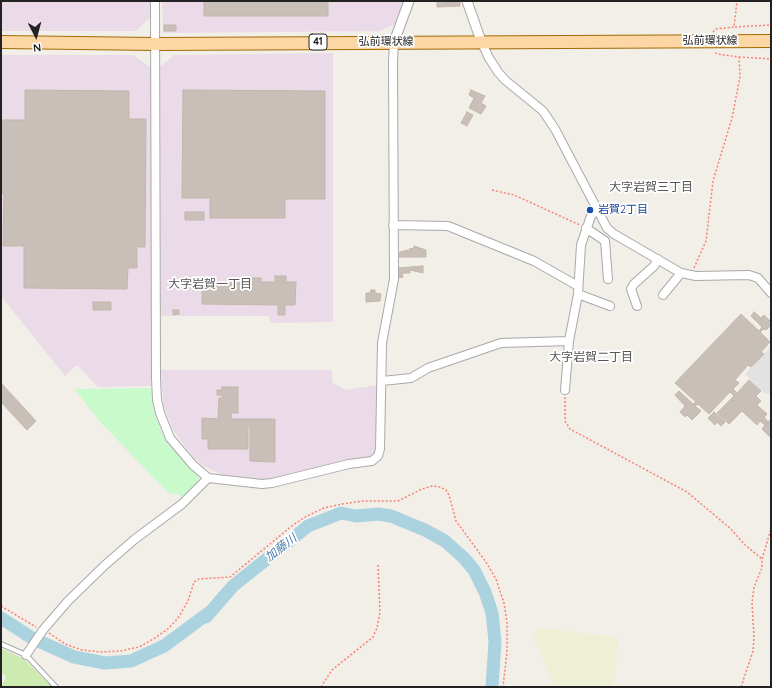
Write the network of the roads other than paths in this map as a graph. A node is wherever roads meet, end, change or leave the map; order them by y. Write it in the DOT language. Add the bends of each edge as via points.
graph roads {
  1 [pos="155,1"];
  2 [pos="409,1"];
  3 [pos="467,1"];
  4 [pos="481,41"];
  5 [pos="771,41"];
  6 [pos="1,42"];
  7 [pos="394,42"];
  8 [pos="155,44"];
  9 [pos="597,208"];
  10 [pos="393,225"];
  11 [pos="586,228"];
  12 [pos="658,259"];
  13 [pos="681,273"];
  14 [pos="608,279"];
  15 [pos="578,290"];
  16 [pos="771,293"];
  17 [pos="663,295"];
  18 [pos="610,306"];
  19 [pos="637,306"];
  20 [pos="569,341"];
  21 [pos="382,381"];
  22 [pos="565,390"];
  23 [pos="208,478"];
  24 [pos="1,644"];
  25 [pos="26,655"];
  26 [pos="56,687"];
  1 -- 8 [label="street"];
  2 -- 7 [label="street"];
  3 -- 4 [label="street"];
  4 -- 5 [label="main road, 弘前環状線 / 41"];
  4 -- 7 [label="main road, 弘前環状線 / 41"];
  4 -- 9 [label="street" via="502,76 543,111 555,128"];
  6 -- 8 [label="main road, 弘前環状線 / 41"];
  7 -- 8 [label="main road, 弘前環状線 / 41"];
  7 -- 10 [label="street"];
  8 -- 23 [label="street" via="157,400 170,438"];
  9 -- 11 [label="street"];
  9 -- 12 [label="street" via="607,228 614,234"];
  10 -- 15 [label="street" via="448,226 534,261"];
  10 -- 21 [label="street" via="394,279 382,343"];
  11 -- 14 [label="street" via="605,241"];
  11 -- 15 [label="street" via="580,252"];
  12 -- 13 [label="street"];
  12 -- 19 [label="street" via="631,289"];
  13 -- 16 [label="street" via="749,275 758,278"];
  13 -- 17 [label="street"];
  15 -- 18 [label="street"];
  15 -- 20 [label="street"];
  20 -- 21 [label="street" via="501,343 428,368 411,378"];
  20 -- 22 [label="street"];
  21 -- 23 [label="street" via="380,449 378,456 372,461 262,484"];
  23 -- 25 [label="street" via="182,504 105,565 68,601 42,631"];
  24 -- 25 [label="lane"];
  25 -- 26 [label="lane"];
}
